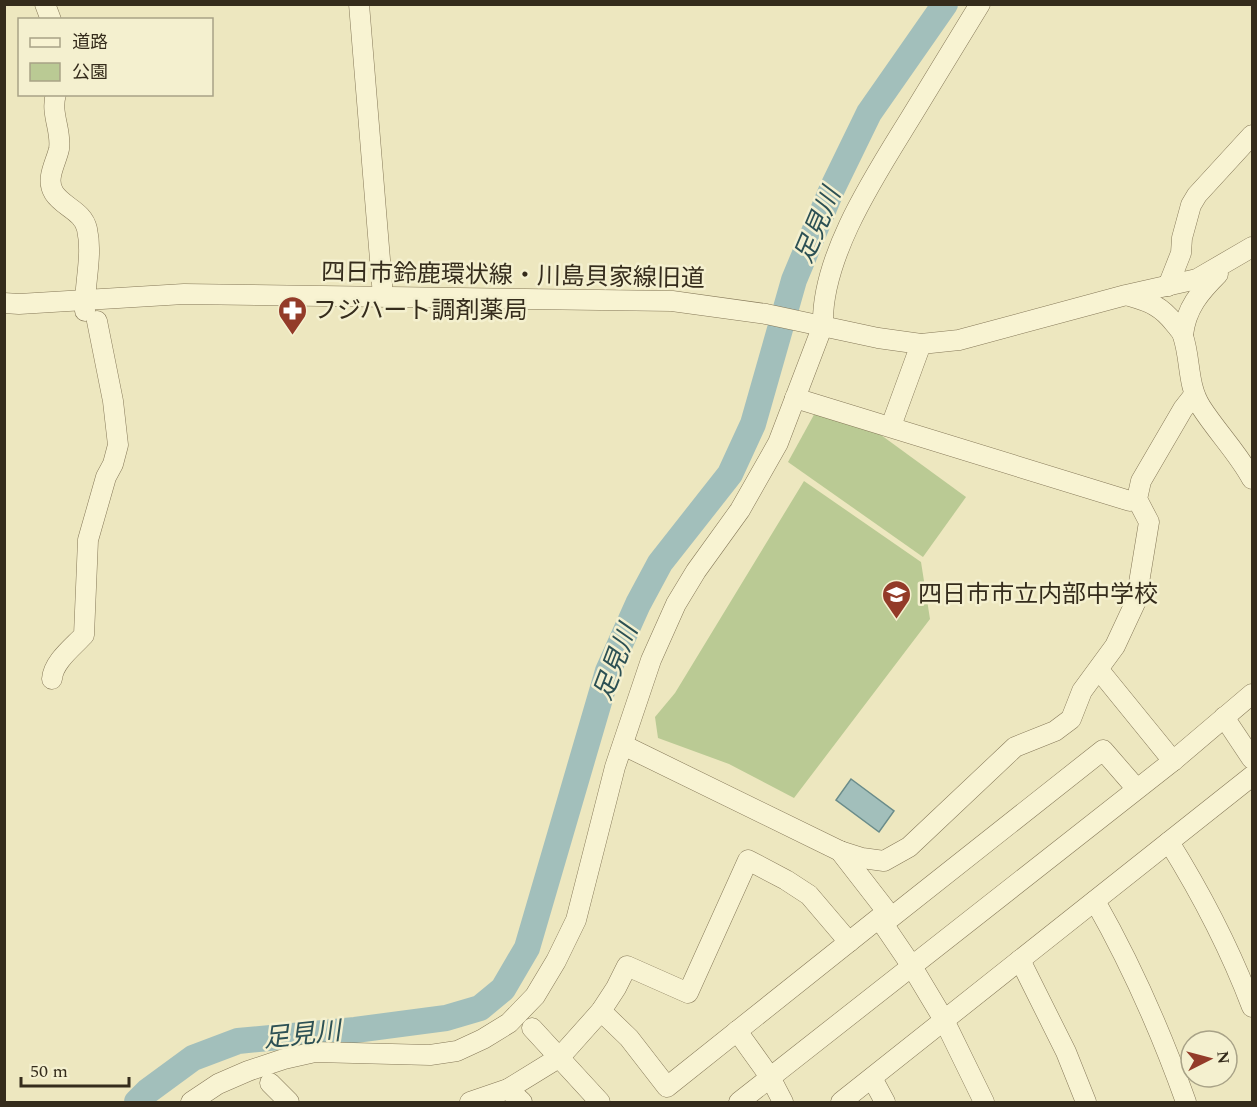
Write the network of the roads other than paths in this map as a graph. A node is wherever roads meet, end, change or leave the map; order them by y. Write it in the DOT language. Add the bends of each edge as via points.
graph roads {
  1 [pos="359,4"];
  2 [pos="980,4"];
  3 [pos="56,96"];
  4 [pos="1252,135"];
  5 [pos="1252,247"];
  6 [pos="1230,261"];
  7 [pos="1168,286"];
  8 [pos="1126,295"];
  9 [pos="383,296"];
  10 [pos="85,300"];
  11 [pos="4,303"];
  12 [pos="820,324"];
  13 [pos="1183,334"];
  14 [pos="921,344"];
  15 [pos="1194,395"];
  16 [pos="795,398"];
  17 [pos="891,426"];
  18 [pos="1247,455"];
  19 [pos="1252,479"];
  20 [pos="1137,499"];
  21 [pos="1099,670"];
  22 [pos="52,679"];
  23 [pos="1252,694"];
  24 [pos="1224,717"];
  25 [pos="623,745"];
  26 [pos="1252,759"];
  27 [pos="1173,761"];
  28 [pos="1252,776"];
  29 [pos="1136,788"];
  30 [pos="1169,842"];
  31 [pos="840,851"];
  32 [pos="1095,901"];
  33 [pos="884,916"];
  34 [pos="849,942"];
  35 [pos="1020,960"];
  36 [pos="911,965"];
  37 [pos="1252,1007"];
  38 [pos="601,1011"];
  39 [pos="944,1020"];
  40 [pos="532,1028"];
  41 [pos="737,1030"];
  42 [pos="560,1057"];
  43 [pos="770,1077"];
  44 [pos="872,1078"];
  45 [pos="270,1083"];
  46 [pos="515,1096"];
  47 [pos="191,1102"];
  48 [pos="289,1102"];
  49 [pos="470,1102"];
  50 [pos="600,1102"];
  51 [pos="739,1102"];
  52 [pos="783,1102"];
  53 [pos="842,1102"];
  54 [pos="885,1102"];
  55 [pos="984,1102"];
  56 [pos="1086,1102"];
  57 [pos="1186,1102"];
  1 -- 9 [label="street"];
  2 -- 12 [label="street" via="858,208 832,268"];
  3 -- 10 [label="street" via="59,144 50,181 54,194 87,225 90,249"];
  4 -- 7 [label="street" via="1197,195"];
  5 -- 6 [label="street, 四日市鈴鹿環状線・川島貝家線旧道"];
  6 -- 7 [label="street, 四日市鈴鹿環状線・川島貝家線旧道" via="1197,279"];
  6 -- 13 [label="street" via="1195,298"];
  7 -- 8 [label="street, 四日市鈴鹿環状線・川島貝家線旧道"];
  8 -- 13 [label="street" via="1164,311"];
  8 -- 14 [label="street, 四日市鈴鹿環状線・川島貝家線旧道" via="988,334"];
  9 -- 10 [label="street, 四日市鈴鹿環状線・川島貝家線旧道" via="184,294"];
  9 -- 12 [label="street, 四日市鈴鹿環状線・川島貝家線旧道" via="672,301"];
  10 -- 11 [label="street, 四日市鈴鹿環状線・川島貝家線旧道"];
  10 -- 22 [label="street" via="87,321 93,322 113,401 118,445 88,540 84,635 56,665"];
  12 -- 14 [label="street, 四日市鈴鹿環状線・川島貝家線旧道"];
  12 -- 16 [label="street"];
  13 -- 15 [label="street"];
  14 -- 17 [label="street"];
  15 -- 18 [label="street" via="1201,408"];
  15 -- 20 [label="street" via="1141,481"];
  16 -- 17 [label="street"];
  16 -- 25 [label="street" via="778,443 740,510 676,604 651,660"];
  17 -- 20 [label="street" via="1130,501"];
  18 -- 19 [label="street"];
  20 -- 21 [label="street" via="1149,522 1136,601"];
  21 -- 27 [label="street"];
  21 -- 31 [label="street" via="1082,691 1071,719 1055,731 1015,747 909,847 884,861"];
  23 -- 24 [label="street"];
  24 -- 26 [label="street"];
  24 -- 27 [label="street"];
  25 -- 31 [label="street"];
  25 -- 47 [label="street" via="576,920 535,996 509,1023 457,1051 430,1055 315,1052 284,1059 218,1084"];
  27 -- 29 [label="street"];
  28 -- 30 [label="street"];
  29 -- 33 [label="street" via="1103,750"];
  29 -- 36 [label="street"];
  30 -- 32 [label="street"];
  30 -- 37 [label="street" via="1221,934"];
  31 -- 33 [label="street"];
  32 -- 35 [label="street"];
  32 -- 57 [label="street" via="1146,998"];
  33 -- 34 [label="street"];
  33 -- 36 [label="street"];
  34 -- 38 [label="street" via="809,895 748,860 688,993 627,966"];
  34 -- 41 [label="street"];
  35 -- 39 [label="street"];
  35 -- 56 [label="street" via="1062,1043"];
  36 -- 39 [label="street"];
  36 -- 43 [label="street"];
  38 -- 41 [label="street" via="629,1038 668,1087"];
  38 -- 42 [label="street"];
  39 -- 44 [label="street"];
  39 -- 55 [label="street"];
  40 -- 42 [label="street"];
  41 -- 43 [label="street"];
  42 -- 46 [label="street"];
  42 -- 50 [label="street"];
  43 -- 51 [label="street"];
  43 -- 52 [label="street"];
  44 -- 53 [label="street"];
  44 -- 54 [label="street"];
  45 -- 48 [label="street"];
  46 -- 49 [label="street"];
}
